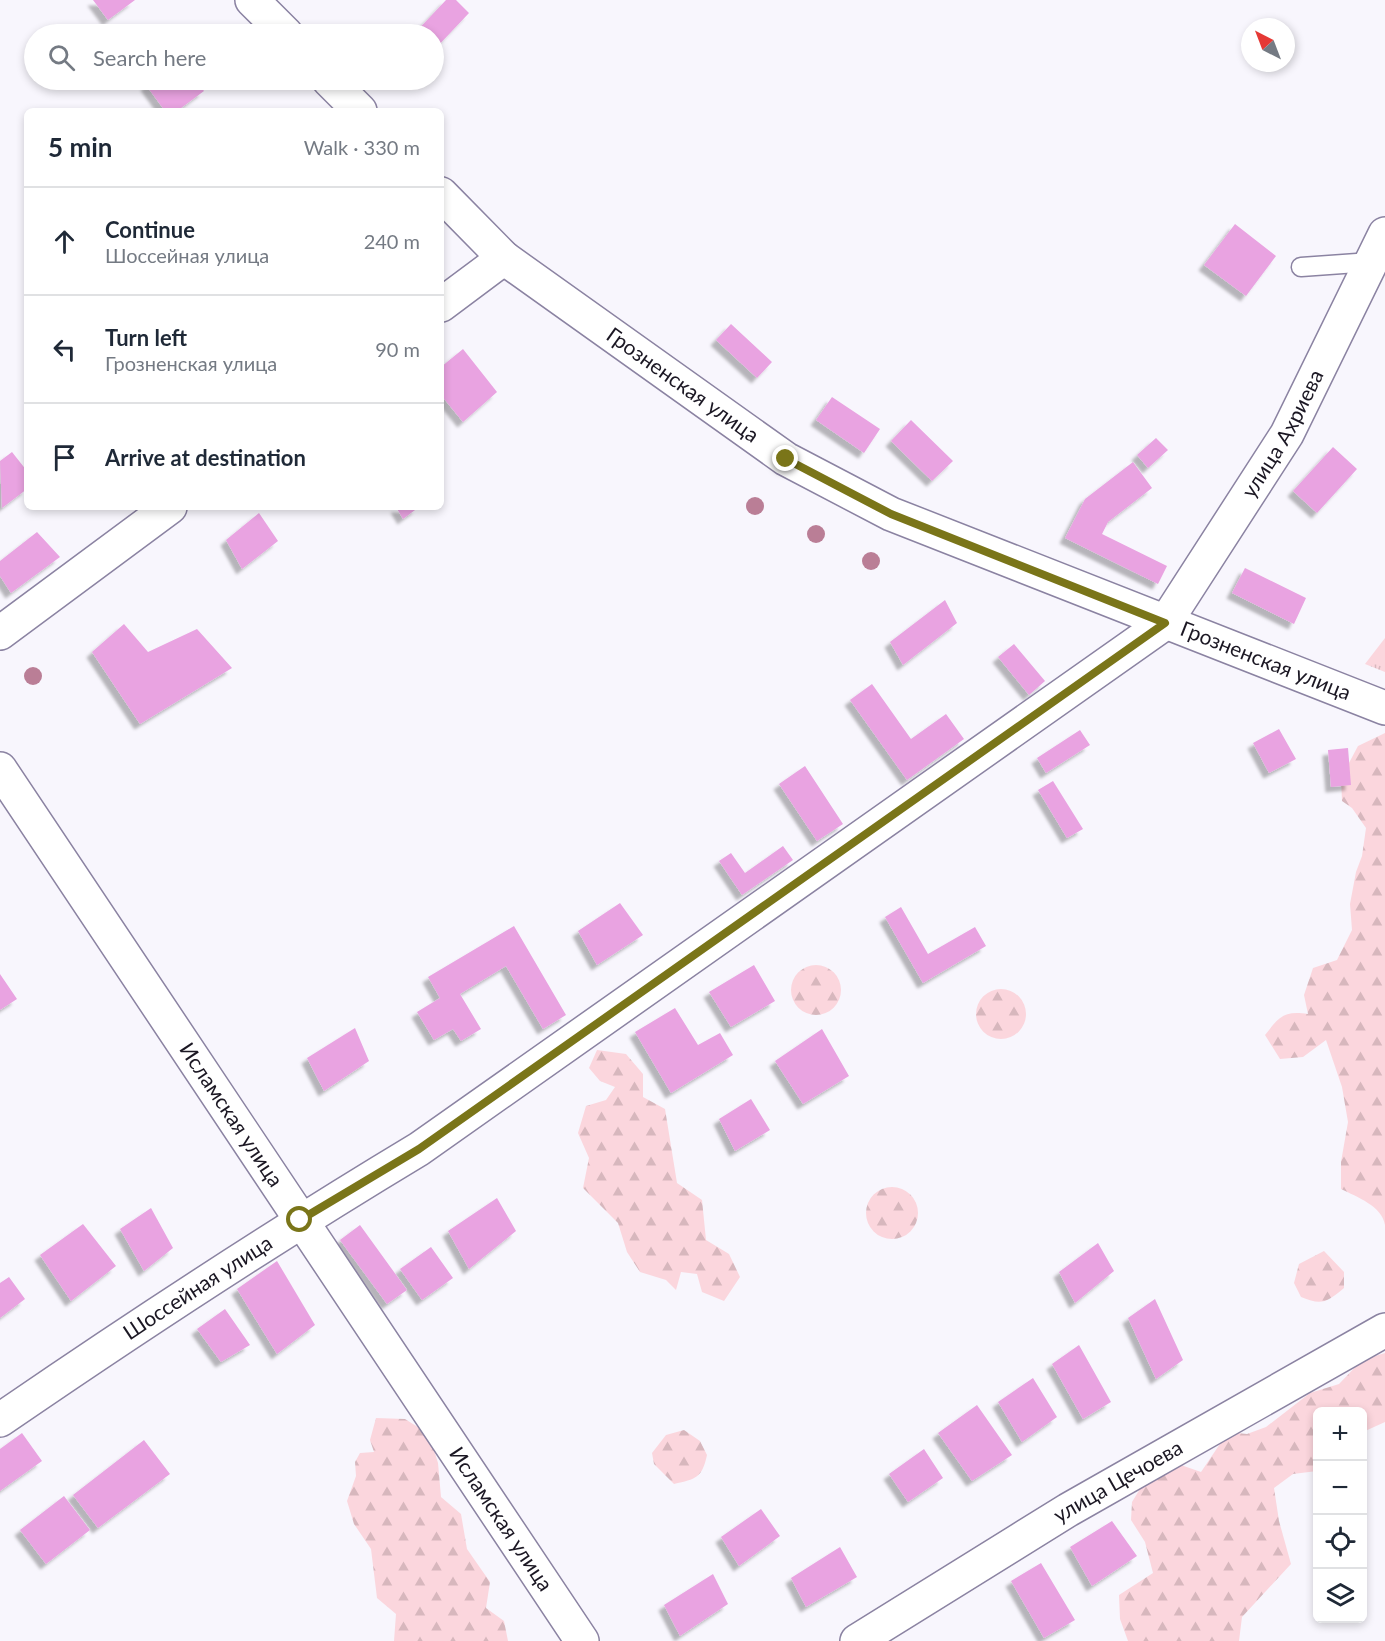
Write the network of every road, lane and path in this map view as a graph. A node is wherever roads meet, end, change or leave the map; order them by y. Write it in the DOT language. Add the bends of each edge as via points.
graph roads {
  1 [pos="252,0"];
  2 [pos="276,24"];
  3 [pos="340,90"];
  4 [pos="357,108"];
  5 [pos="444,197"];
  6 [pos="1378,248"];
  7 [pos="504,258"];
  8 [pos="1301,267"];
  9 [pos="444,303"];
  10 [pos="166,510"];
  11 [pos="1165,623"];
  12 [pos="0,633"];
  13 [pos="1385,708"];
  14 [pos="0,769"];
  15 [pos="300,1220"];
  16 [pos="1385,1330"];
  17 [pos="0,1420"];
  18 [pos="582,1641"];
  19 [pos="857,1641"];
  1 -- 2 [label="street"];
  3 -- 4 [label="street"];
  5 -- 7 [label="street, Грозненская улица"];
  6 -- 8 [label="lane"];
  6 -- 11 [label="street, улица Ахриева" via="1287,434"];
  7 -- 9 [label="street"];
  7 -- 11 [label="street, Грозненская улица" via="786,459 891,514"];
  10 -- 12 [label="street"];
  11 -- 13 [label="street, Грозненская улица"];
  11 -- 15 [label="street, Шоссейная улица" via="419,1149"];
  14 -- 15 [label="street, Исламская улица"];
  15 -- 17 [label="street, Шоссейная улица"];
  15 -- 18 [label="street, Исламская улица"];
  16 -- 19 [label="street, улица Цечоева" via="1068,1510"];
}
